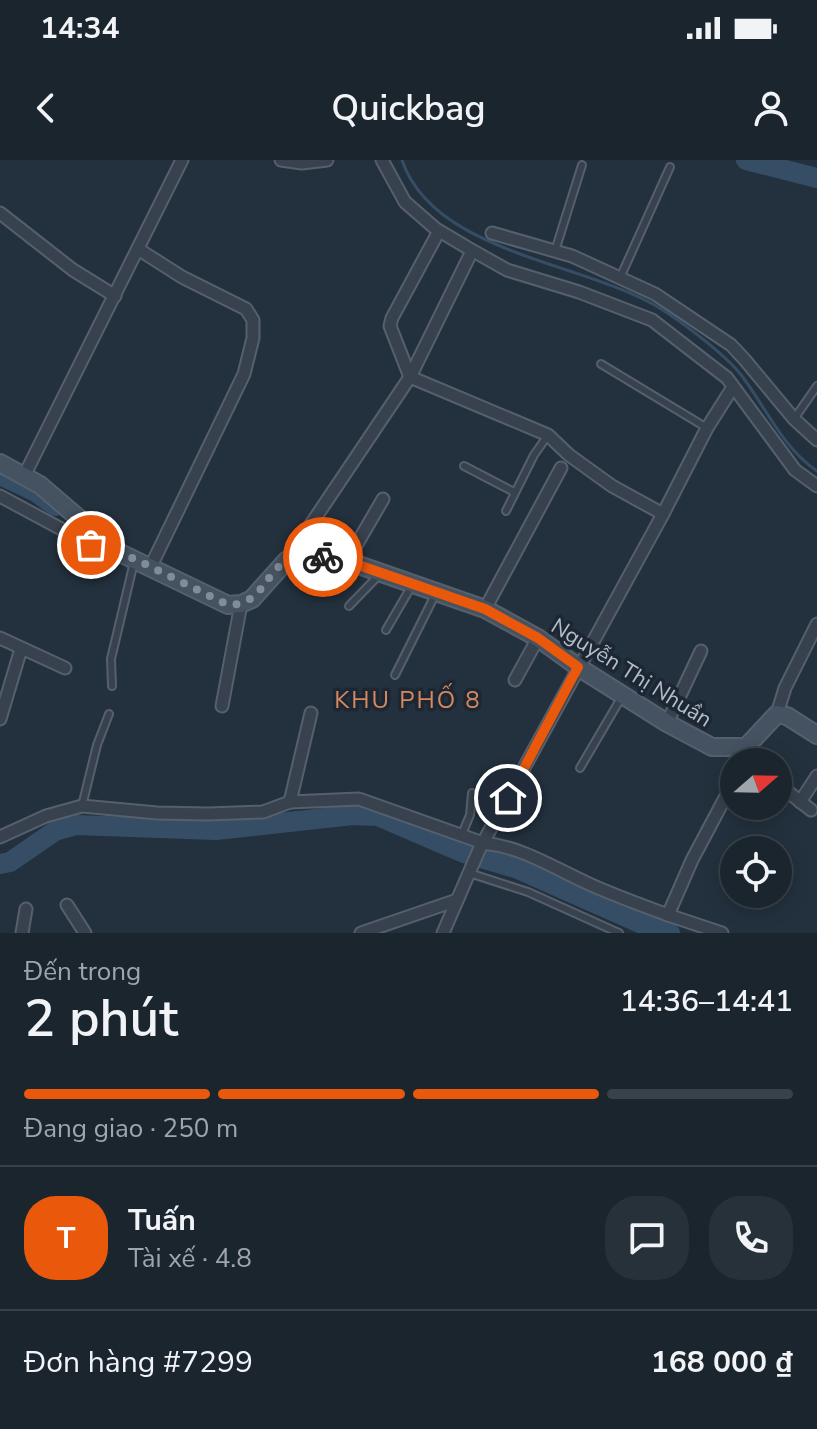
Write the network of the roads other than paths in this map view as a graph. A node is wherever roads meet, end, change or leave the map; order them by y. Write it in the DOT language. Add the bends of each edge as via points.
graph roads {
  1 [pos="182,160"];
  2 [pos="281,160"];
  3 [pos="327,160"];
  4 [pos="382,160"];
  5 [pos="582,165"];
  6 [pos="670,167"];
  7 [pos="0,213"];
  8 [pos="439,231"];
  9 [pos="492,233"];
  10 [pos="138,249"];
  11 [pos="472,251"];
  12 [pos="555,251"];
  13 [pos="620,278"];
  14 [pos="115,296"];
  15 [pos="601,364"];
  16 [pos="410,377"];
  17 [pos="817,386"];
  18 [pos="733,387"];
  19 [pos="794,419"];
  20 [pos="707,428"];
  21 [pos="815,433"];
  22 [pos="548,435"];
  23 [pos="0,463"];
  24 [pos="464,466"];
  25 [pos="561,468"];
  26 [pos="24,476"];
  27 [pos="817,486"];
  28 [pos="514,492"];
  29 [pos="0,496"];
  30 [pos="383,499"];
  31 [pos="506,511"];
  32 [pos="663,514"];
  33 [pos="118,552"];
  34 [pos="135,559"];
  35 [pos="287,560"];
  36 [pos="347,561"];
  37 [pos="151,566"];
  38 [pos="380,574"];
  39 [pos="413,584"];
  40 [pos="436,593"];
  41 [pos="241,604"];
  42 [pos="349,606"];
  43 [pos="485,609"];
  44 [pos="817,624"];
  45 [pos="386,630"];
  46 [pos="0,638"];
  47 [pos="538,638"];
  48 [pos="21,649"];
  49 [pos="701,651"];
  50 [pos="578,667"];
  51 [pos="65,668"];
  52 [pos="395,675"];
  53 [pos="515,680"];
  54 [pos="112,686"];
  55 [pos="623,695"];
  56 [pos="222,706"];
  57 [pos="311,713"];
  58 [pos="109,714"];
  59 [pos="777,714"];
  60 [pos="0,719"];
  61 [pos="667,723"];
  62 [pos="817,735"];
  63 [pos="754,748"];
  64 [pos="720,750"];
  65 [pos="580,768"];
  66 [pos="817,776"];
  67 [pos="472,793"];
  68 [pos="792,795"];
  69 [pos="290,802"];
  70 [pos="800,802"];
  71 [pos="82,806"];
  72 [pos="720,807"];
  73 [pos="811,810"];
  74 [pos="462,834"];
  75 [pos="0,837"];
  76 [pos="481,846"];
  77 [pos="470,870"];
  78 [pos="457,900"];
  79 [pos="67,905"];
  80 [pos="26,909"];
  81 [pos="668,915"];
  82 [pos="22,933"];
  83 [pos="85,933"];
  84 [pos="361,933"];
  85 [pos="443,933"];
  86 [pos="619,933"];
  87 [pos="722,933"];
  1 -- 10 [label="street"];
  2 -- 3 [label="street"];
  4 -- 8 [label="street" via="405,202"];
  5 -- 12 [label="lane"];
  6 -- 13 [label="lane"];
  7 -- 14 [label="street"];
  8 -- 11 [label="street"];
  8 -- 16 [label="street" via="390,326"];
  9 -- 12 [label="street"];
  10 -- 14 [label="street"];
  10 -- 37 [label="street" via="246,309 253,320 244,374"];
  11 -- 16 [label="street"];
  11 -- 18 [label="street" via="507,270 652,320"];
  12 -- 13 [label="street"];
  13 -- 19 [label="street" via="655,294 731,345"];
  14 -- 26 [label="street"];
  15 -- 20 [label="lane"];
  16 -- 22 [label="street"];
  16 -- 35 [label="street"];
  17 -- 19 [label="lane"];
  18 -- 20 [label="street"];
  18 -- 27 [label="street" via="795,470"];
  19 -- 21 [label="street"];
  20 -- 32 [label="street"];
  22 -- 28 [label="lane"];
  22 -- 32 [label="street" via="612,486"];
  23 -- 26 [label="street"];
  24 -- 28 [label="lane"];
  25 -- 43 [label="street"];
  26 -- 33 [label="street"];
  28 -- 31 [label="lane"];
  29 -- 33 [label="street" via="91,545"];
  30 -- 36 [label="street"];
  32 -- 50 [label="street"];
  33 -- 34 [label="street"];
  34 -- 37 [label="street"];
  34 -- 54 [label="lane" via="111,659"];
  35 -- 36 [label="street, Nguyễn Thị Nhuần" via="301,556"];
  35 -- 41 [label="street"];
  36 -- 38 [label="street, Nguyễn Thị Nhuần"];
  37 -- 41 [label="street" via="228,605"];
  38 -- 39 [label="street, Nguyễn Thị Nhuần"];
  38 -- 42 [label="lane"];
  39 -- 40 [label="street, Nguyễn Thị Nhuần"];
  39 -- 45 [label="lane"];
  40 -- 43 [label="street, Nguyễn Thị Nhuần"];
  40 -- 52 [label="lane"];
  41 -- 56 [label="street"];
  43 -- 47 [label="street, Nguyễn Thị Nhuần"];
  44 -- 59 [label="street"];
  46 -- 48 [label="street"];
  47 -- 50 [label="street, Nguyễn Thị Nhuần"];
  47 -- 53 [label="street"];
  48 -- 51 [label="street"];
  48 -- 60 [label="street"];
  49 -- 61 [label="street"];
  50 -- 55 [label="street, Nguyễn Thị Nhuần"];
  50 -- 76 [label="street"];
  55 -- 61 [label="street, Nguyễn Thị Nhuần"];
  55 -- 65 [label="lane"];
  57 -- 69 [label="street"];
  58 -- 71 [label="lane"];
  59 -- 62 [label="street"];
  59 -- 63 [label="street, Nguyễn Thị Nhuần"];
  61 -- 64 [label="street, Nguyễn Thị Nhuần"];
  66 -- 70 [label="street"];
  67 -- 74 [label="lane"];
  68 -- 70 [label="street"];
  69 -- 71 [label="street" via="263,812 208,814"];
  69 -- 74 [label="street" via="359,799"];
  70 -- 73 [label="street"];
  71 -- 75 [label="street"];
  72 -- 81 [label="street"];
  74 -- 76 [label="street"];
  76 -- 77 [label="street"];
  76 -- 81 [label="street" via="502,845 539,858"];
  77 -- 78 [label="street"];
  77 -- 86 [label="lane"];
  78 -- 84 [label="street"];
  78 -- 85 [label="street"];
  79 -- 83 [label="street"];
  80 -- 82 [label="street"];
  81 -- 87 [label="street"];
}
